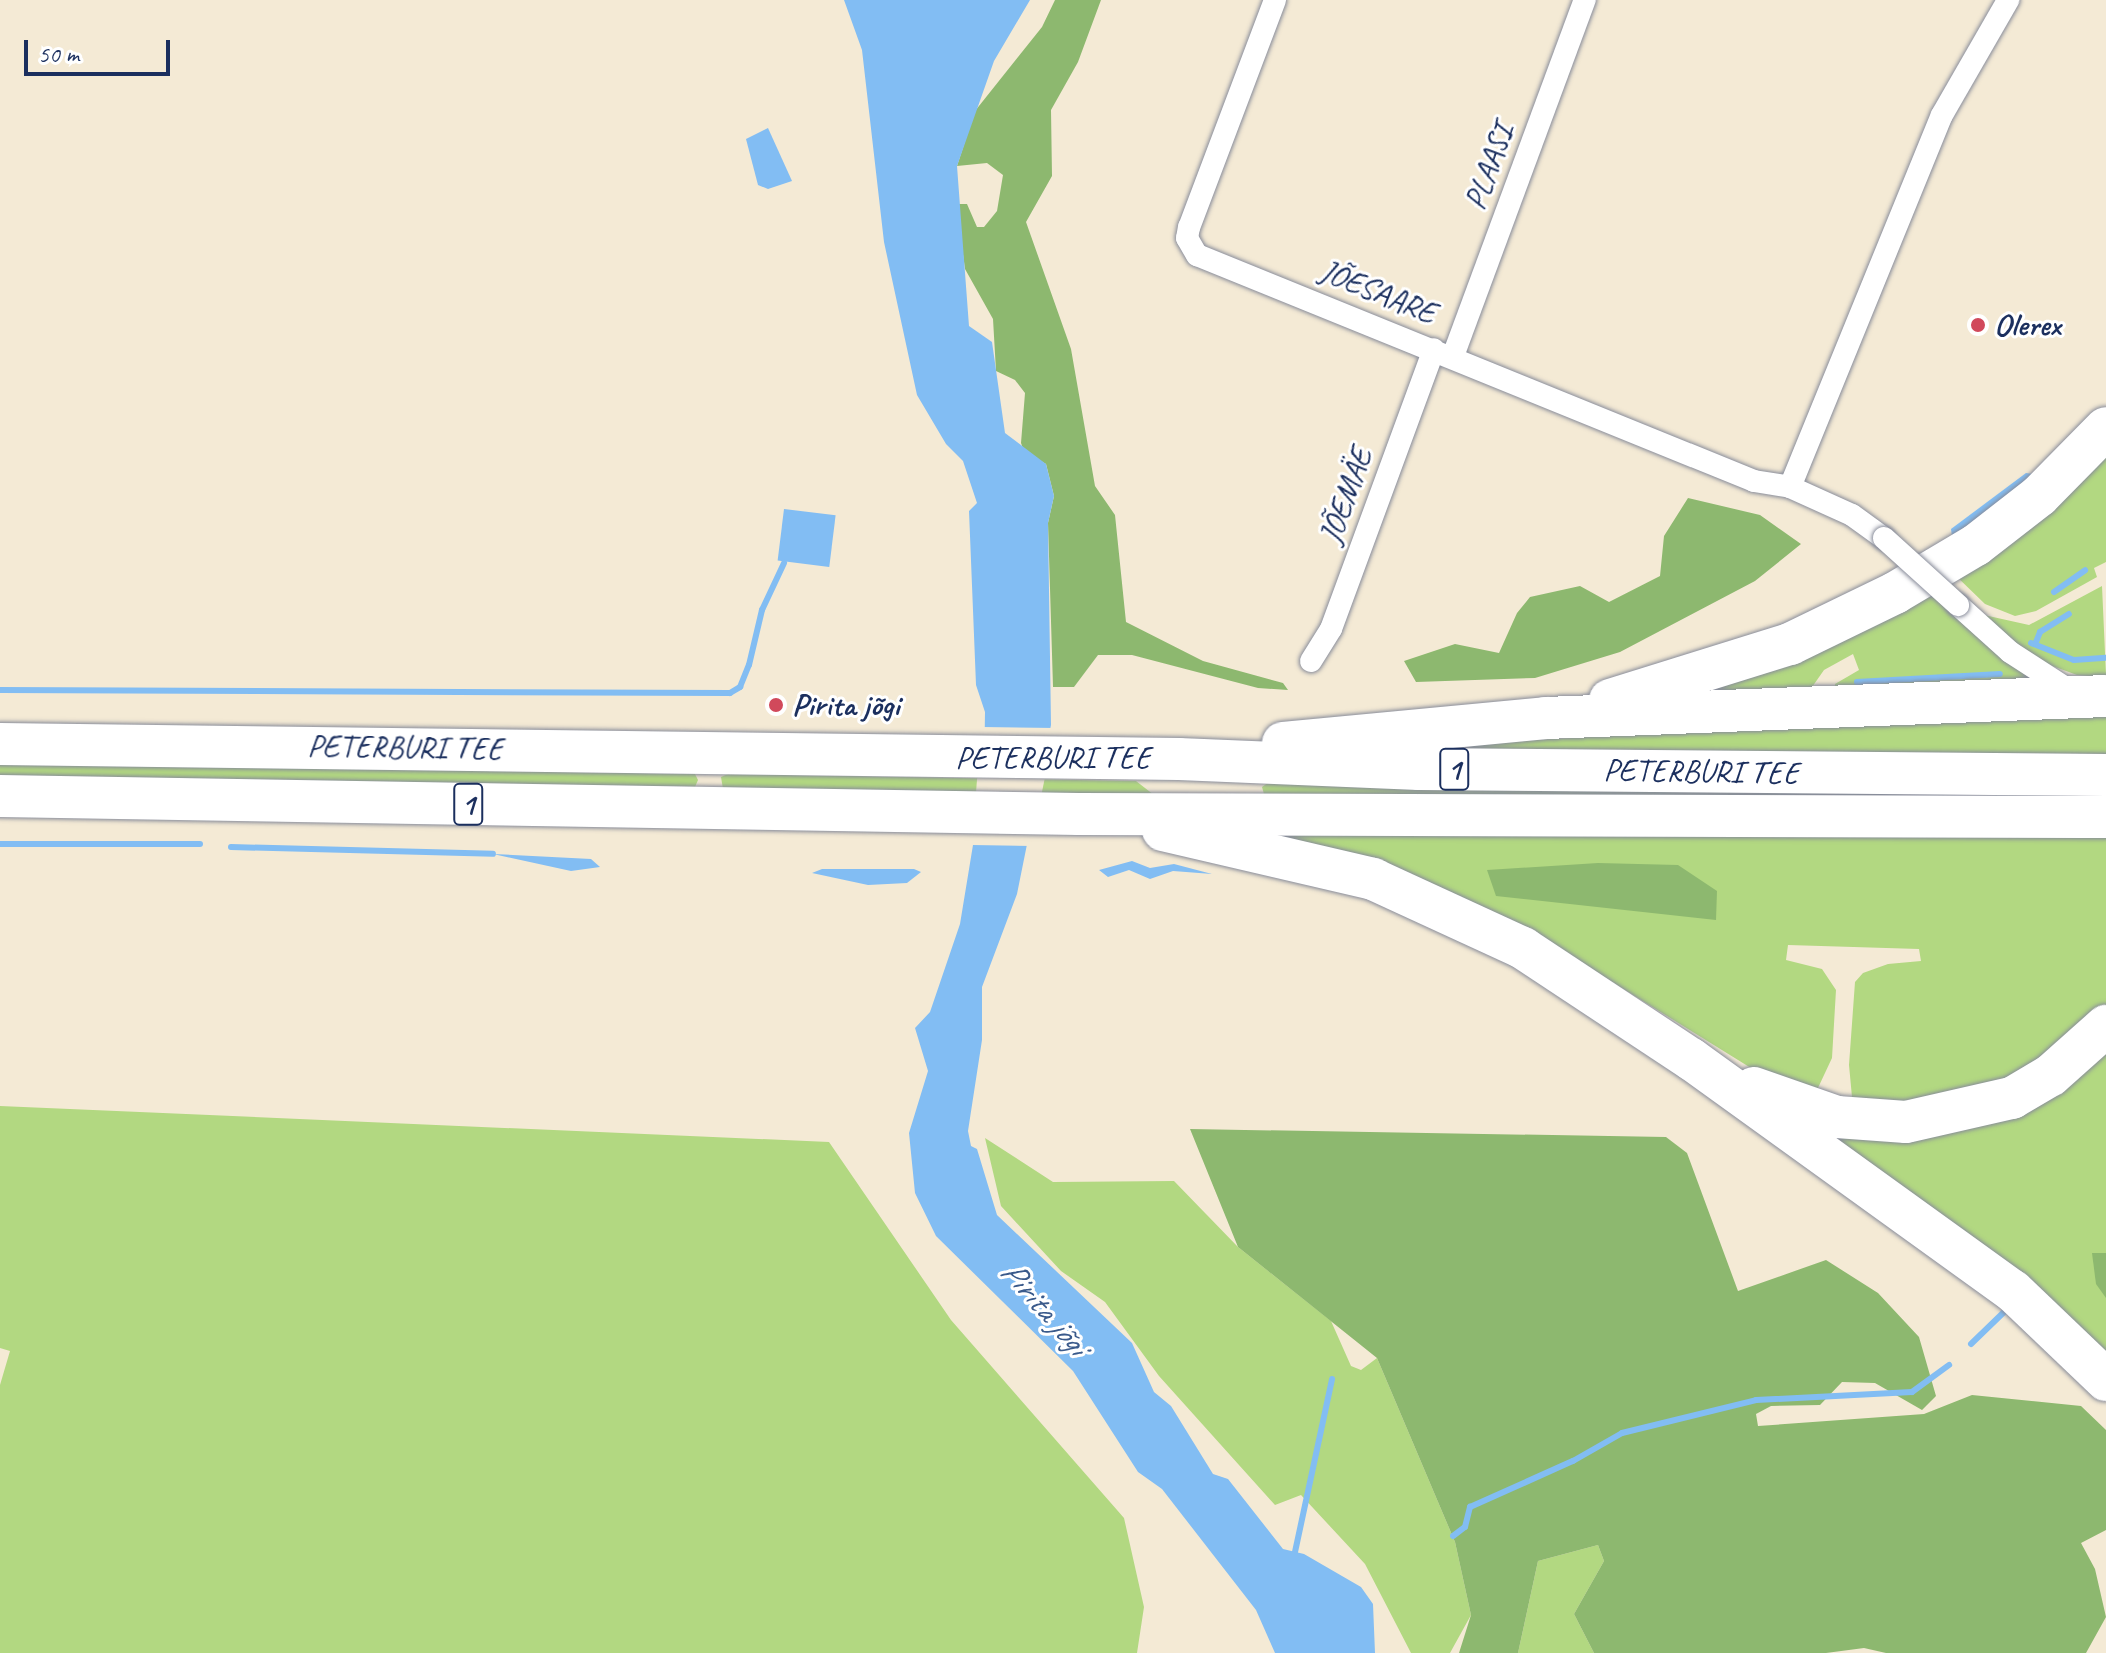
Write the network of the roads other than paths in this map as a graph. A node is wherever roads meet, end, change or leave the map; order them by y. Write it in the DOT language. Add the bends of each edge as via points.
graph roads {
  1 [pos="1275,0"];
  2 [pos="1585,0"];
  3 [pos="2008,0"];
  4 [pos="1444,353"];
  5 [pos="2106,428"];
  6 [pos="1790,487"];
  7 [pos="1311,661"];
  8 [pos="2095,697"];
  9 [pos="1546,718"];
  10 [pos="0,744"];
  11 [pos="1179,759"];
  12 [pos="2106,775"];
  13 [pos="0,796"];
  14 [pos="1079,814"];
  15 [pos="2106,817"];
  16 [pos="2106,1026"];
  17 [pos="1691,1059"];
  18 [pos="2106,1380"];
  1 -- 4 [label="street, JÕESAARE" via="1194,213 1190,246 1197,255"];
  2 -- 4 [label="street, PLAASI"];
  3 -- 6 [label="street" via="1942,115"];
  4 -- 6 [label="street, JÕESAARE" via="1754,481"];
  4 -- 7 [label="street, JÕEMÄE" via="1331,629"];
  5 -- 9 [label="highway" via="2039,496 1976,545 1895,593 1790,644"];
  6 -- 8 [label="street, JÕESAARE, bridge" via="1852,515 1884,538 2010,652 2051,682"];
  8 -- 9 [label="highway"];
  9 -- 11 [label="highway" via="1317,738"];
  10 -- 11 [label="highway, PETERBURI TEE / 1"];
  11 -- 12 [label="highway, PETERBURI TEE / 1" via="1419,769"];
  13 -- 14 [label="highway, PETERBURI TEE / 1"];
  14 -- 15 [label="highway, PETERBURI TEE / 1"];
  14 -- 17 [label="highway" via="1260,849 1373,879 1523,948"];
  16 -- 17 [label="highway" via="2051,1075 2012,1098 1906,1122 1837,1117 1764,1093"];
  17 -- 18 [label="highway" via="2013,1291"];
}
